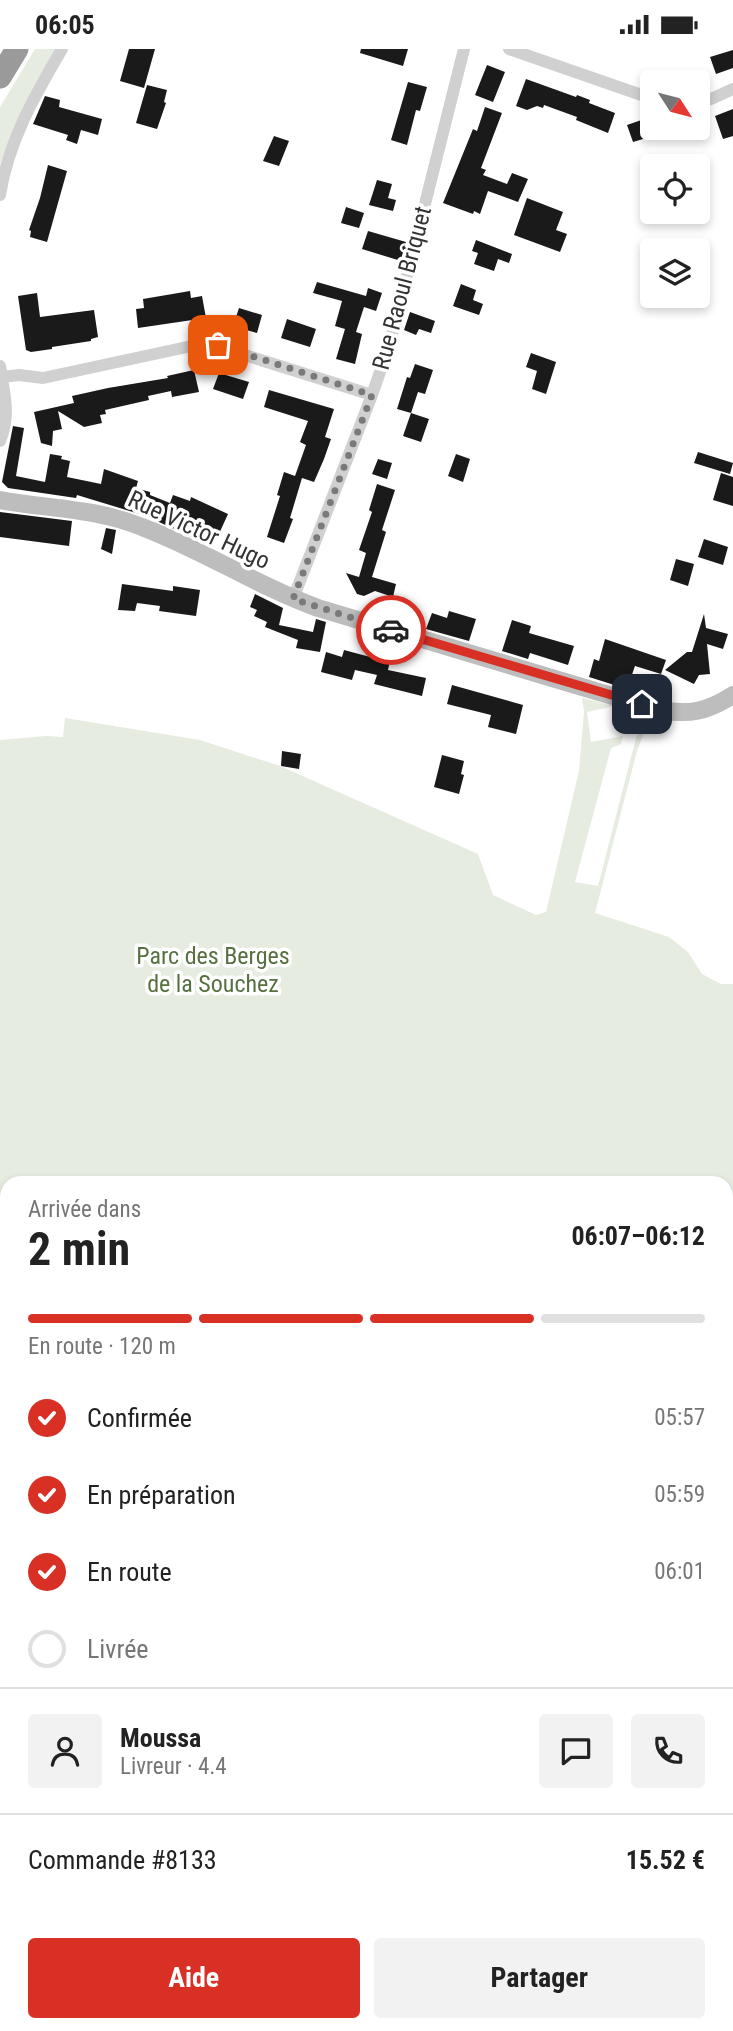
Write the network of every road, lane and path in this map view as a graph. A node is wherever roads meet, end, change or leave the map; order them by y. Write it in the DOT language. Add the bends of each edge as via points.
graph roads {
  1 [pos="17,49"];
  2 [pos="62,49"];
  3 [pos="464,49"];
  4 [pos="509,49"];
  5 [pos="0,77"];
  6 [pos="733,89"];
  7 [pos="640,95"];
  8 [pos="710,98"];
  9 [pos="0,195"];
  10 [pos="1,372"];
  11 [pos="372,395"];
  12 [pos="0,441"];
  13 [pos="0,500"];
  14 [pos="293,599"];
  15 [pos="733,695"];
  1 -- 5 [label="highway"];
  2 -- 9 [label="street" via="13,145"];
  3 -- 11 [label="street, Rue Raoul Briquet" via="390,342"];
  4 -- 7 [label="street"];
  6 -- 8 [label="street"];
  10 -- 11 [label="street" via="43,378 210,344"];
  10 -- 12 [label="street" via="7,412"];
  11 -- 14 [label="street, Rue Raoul Briquet"];
  13 -- 14 [label="street, Rue Victor Hugo" via="89,511 141,526"];
  14 -- 15 [label="street, Rue Victor Hugo" via="659,710 701,711"];
}
